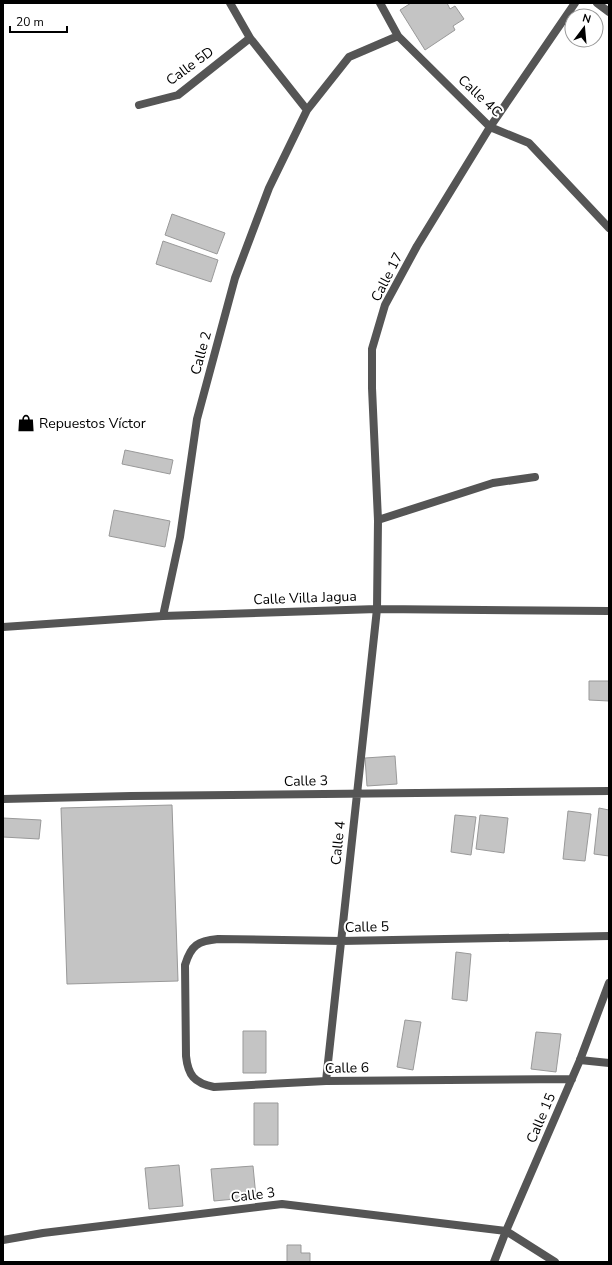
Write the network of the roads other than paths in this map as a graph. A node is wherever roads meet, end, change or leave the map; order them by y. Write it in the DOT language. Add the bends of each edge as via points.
graph roads {
  1 [pos="230,3"];
  2 [pos="380,3"];
  3 [pos="575,3"];
  4 [pos="597,3"];
  5 [pos="609,12"];
  6 [pos="398,36"];
  7 [pos="250,38"];
  8 [pos="139,105"];
  9 [pos="307,110"];
  10 [pos="490,126"];
  11 [pos="609,228"];
  12 [pos="535,477"];
  13 [pos="378,520"];
  14 [pos="377,609"];
  15 [pos="609,611"];
  16 [pos="163,616"];
  17 [pos="3,627"];
  18 [pos="609,791"];
  19 [pos="357,793"];
  20 [pos="3,800"];
  21 [pos="609,936"];
  22 [pos="341,941"];
  23 [pos="609,983"];
  24 [pos="186,1011"];
  25 [pos="580,1060"];
  26 [pos="609,1063"];
  27 [pos="572,1079"];
  28 [pos="326,1081"];
  29 [pos="506,1231"];
  30 [pos="3,1240"];
  31 [pos="494,1262"];
  32 [pos="555,1262"];
  1 -- 7 [label="street"];
  2 -- 6 [label="street, Calle 4C"];
  3 -- 10 [label="street, Calle 17"];
  4 -- 5 [label="street"];
  6 -- 9 [label="street, Calle 2" via="349,57"];
  6 -- 10 [label="street, Calle 4C"];
  7 -- 8 [label="street, Calle 5D" via="178,95"];
  7 -- 9 [label="street"];
  9 -- 16 [label="street, Calle 2" via="268,188 235,278 197,419 180,537"];
  10 -- 11 [label="street, Calle 4C" via="529,143"];
  10 -- 13 [label="street, Calle 17" via="417,246 385,305 372,349"];
  12 -- 13 [label="street" via="493,483"];
  13 -- 14 [label="street, Calle 17"];
  14 -- 15 [label="street, Calle Villa Jagua"];
  14 -- 16 [label="street, Calle Villa Jagua"];
  14 -- 19 [label="street, Calle 4"];
  16 -- 17 [label="street, Calle Villa Jagua"];
  18 -- 19 [label="street, Calle 3"];
  19 -- 20 [label="street, Calle 3"];
  19 -- 22 [label="street, Calle 4"];
  21 -- 22 [label="street, Calle 5"];
  22 -- 24 [label="street, Calle 5" via="218,939 196,944 188,954 185,965"];
  22 -- 28 [label="street, Calle 4"];
  23 -- 25 [label="street, Calle 15"];
  24 -- 28 [label="street, Calle 6" via="186,1056 188,1068 197,1081 214,1087"];
  25 -- 26 [label="street"];
  25 -- 27 [label="street, Calle 15"];
  27 -- 28 [label="street, Calle 6"];
  27 -- 29 [label="street, Calle 15"];
  29 -- 30 [label="street, Calle 3" via="282,1204"];
  29 -- 31 [label="street, Calle 15"];
  29 -- 32 [label="street"];
}
